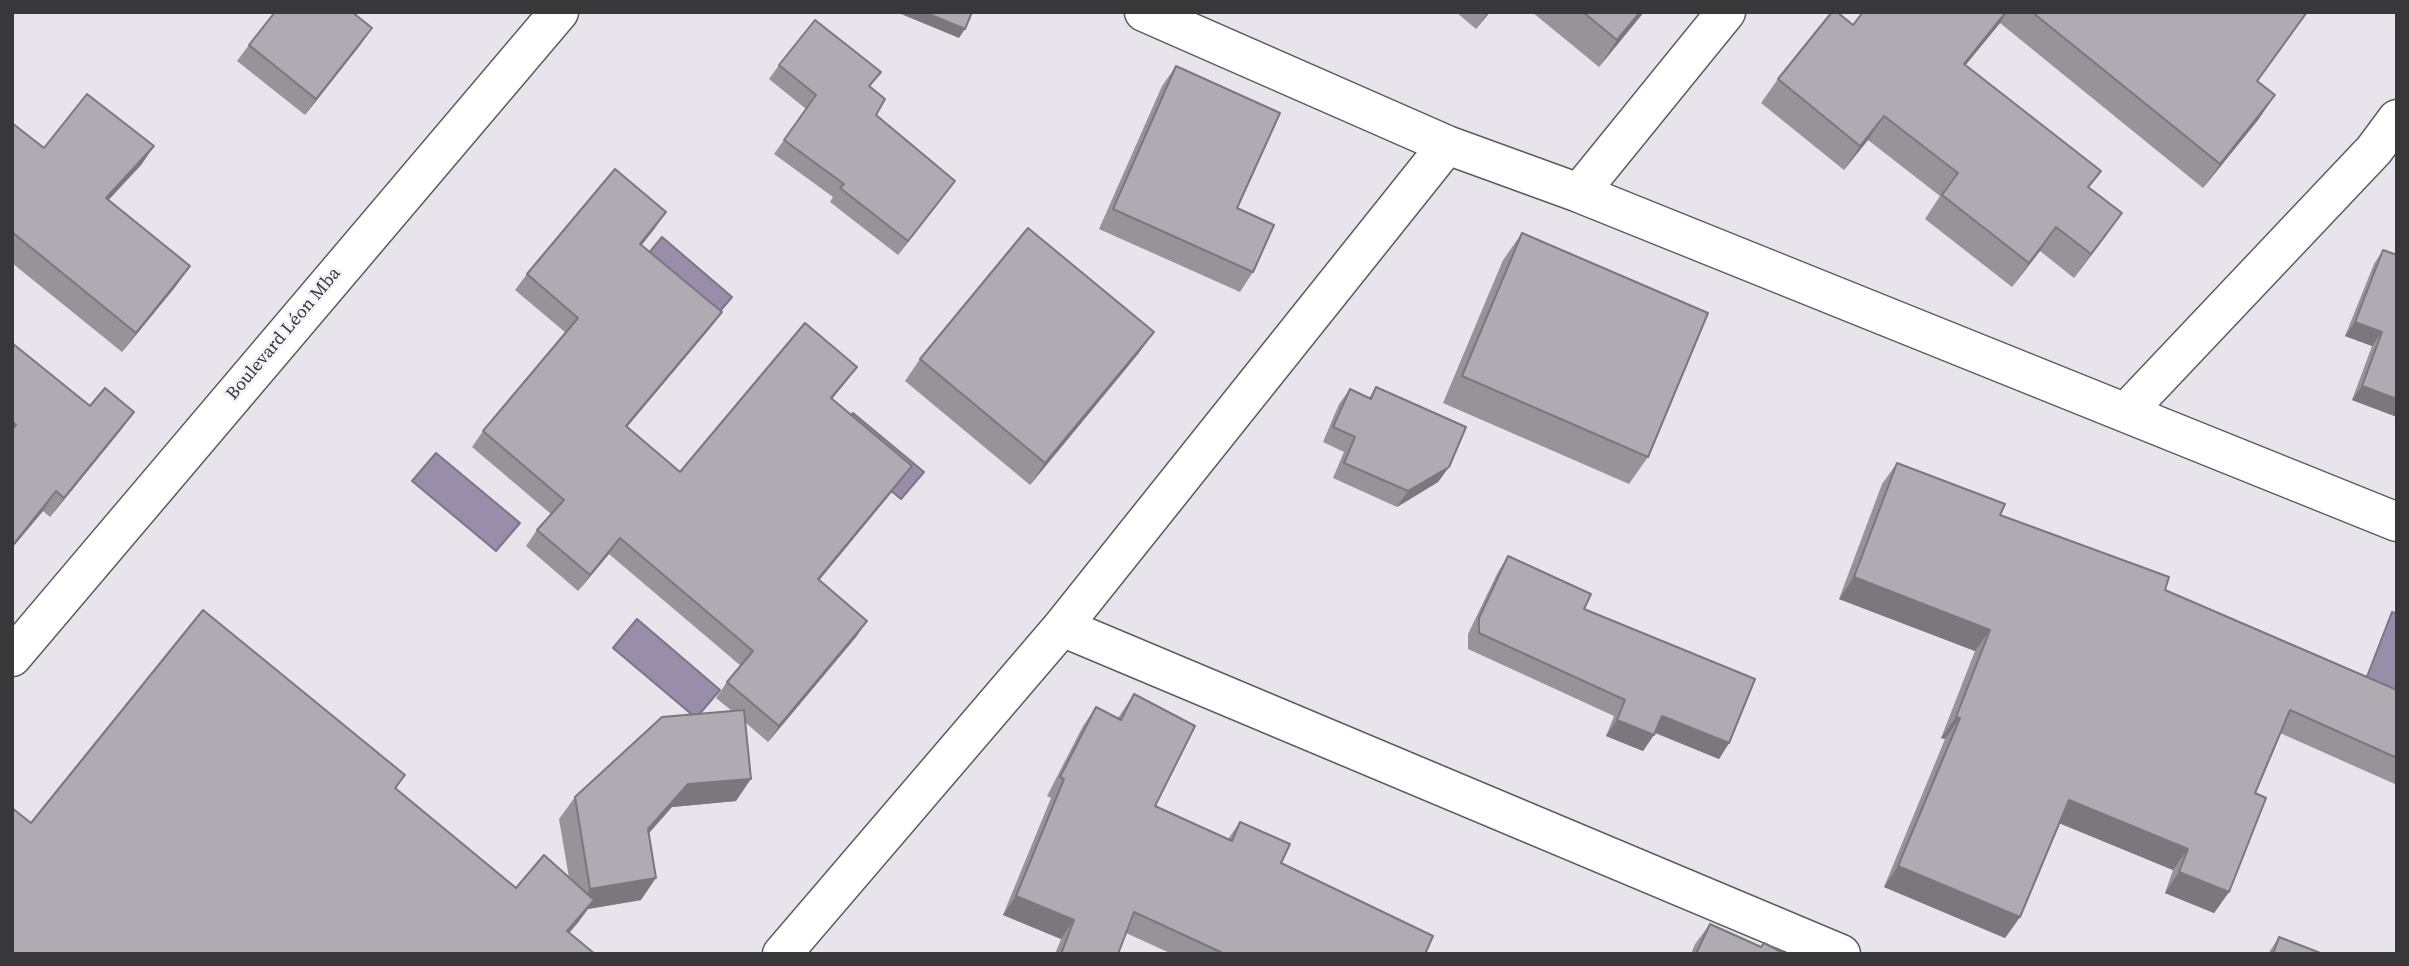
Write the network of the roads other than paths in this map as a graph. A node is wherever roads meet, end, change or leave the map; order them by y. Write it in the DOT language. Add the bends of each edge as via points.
graph roads {
  1 [pos="559,12"];
  2 [pos="1144,12"];
  3 [pos="1726,12"];
  4 [pos="2397,119"];
  5 [pos="1447,145"];
  6 [pos="1578,193"];
  7 [pos="2127,411"];
  8 [pos="2397,522"];
  9 [pos="1062,627"];
  10 [pos="12,657"];
  11 [pos="782,954"];
  12 [pos="1841,954"];
  1 -- 10 [label="street, Boulevard Léon Mba"];
  2 -- 5 [label="street"];
  3 -- 6 [label="street"];
  4 -- 7 [label="street" via="2374,150"];
  5 -- 6 [label="street"];
  5 -- 9 [label="street"];
  6 -- 7 [label="street"];
  7 -- 8 [label="street"];
  9 -- 11 [label="street"];
  9 -- 12 [label="street"];
}
